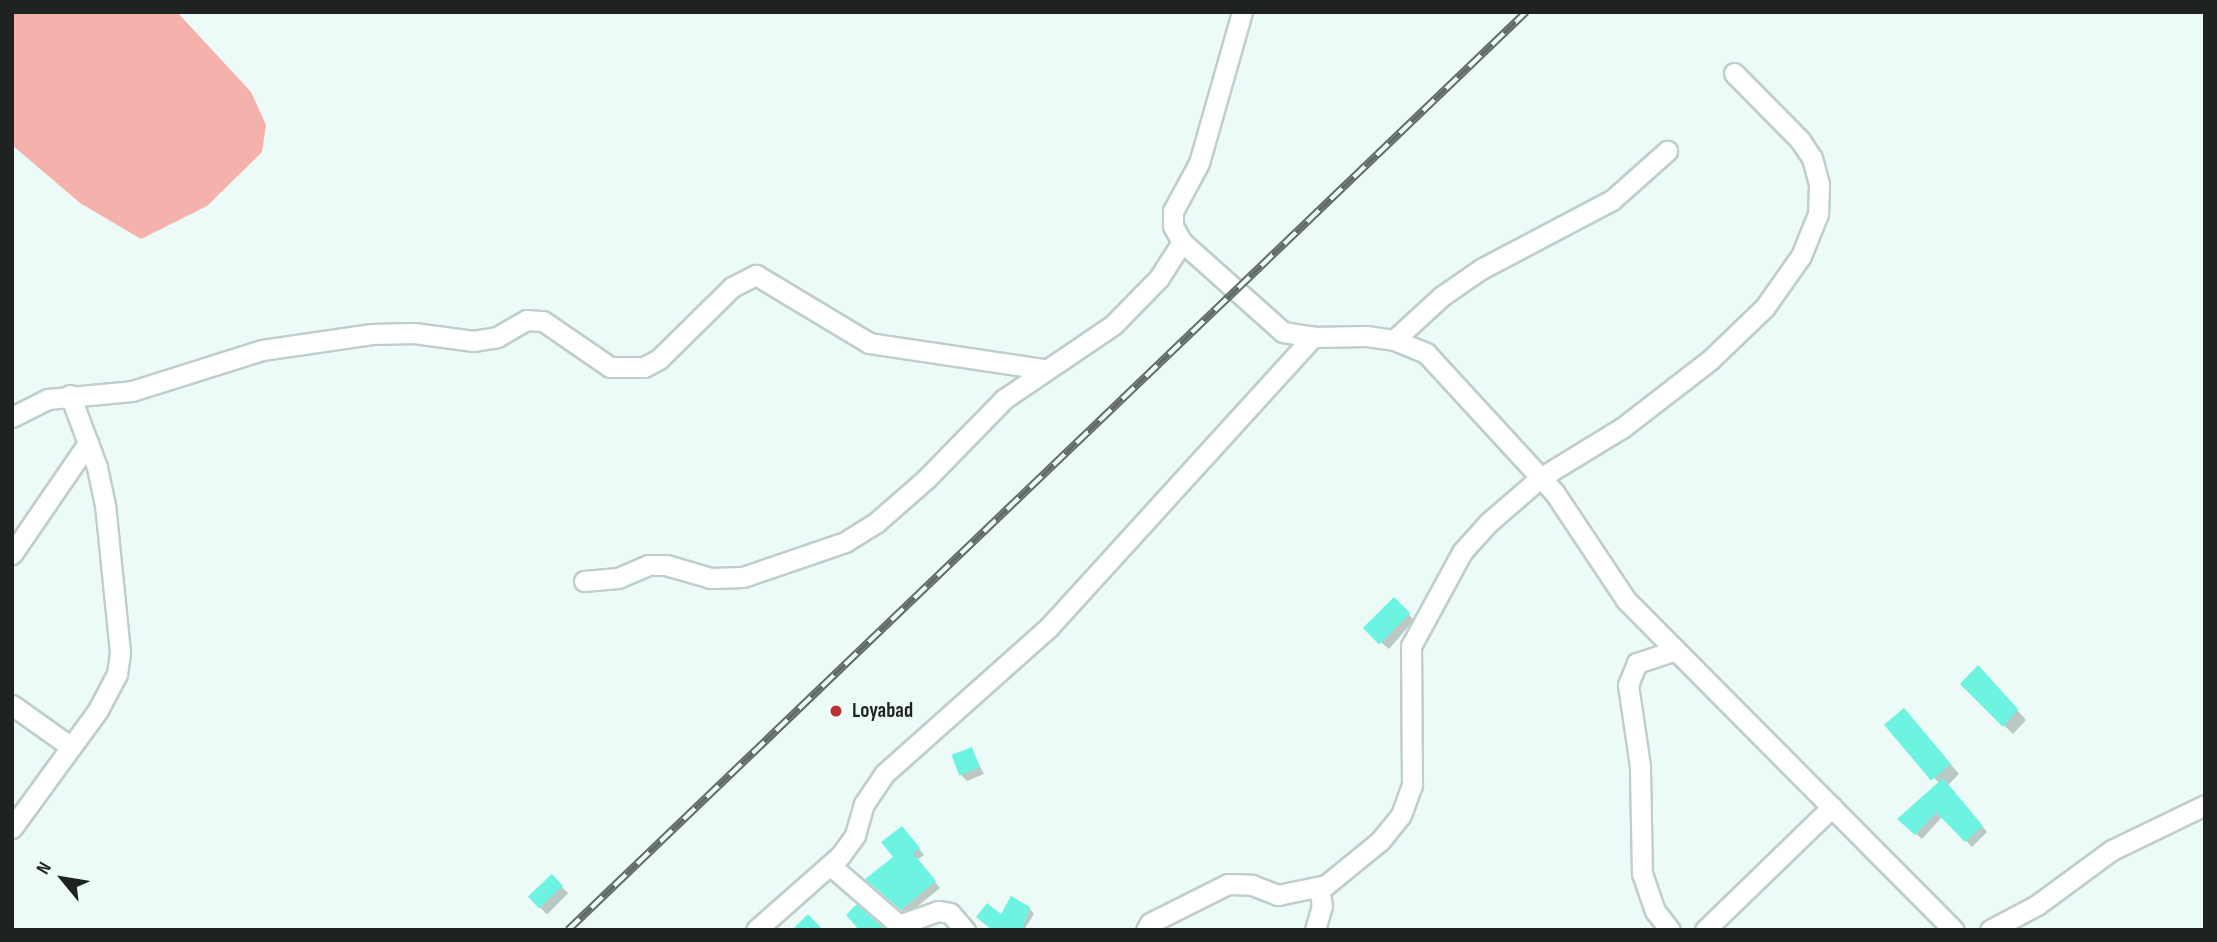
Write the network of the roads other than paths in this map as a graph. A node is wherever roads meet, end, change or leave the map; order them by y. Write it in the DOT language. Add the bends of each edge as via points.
graph roads {
  1 [pos="1242,12"];
  2 [pos="1734,73"];
  3 [pos="1667,151"];
  4 [pos="1182,242"];
  5 [pos="1313,337"];
  6 [pos="1394,340"];
  7 [pos="1043,369"];
  8 [pos="70,395"];
  9 [pos="12,417"];
  10 [pos="88,443"];
  11 [pos="1540,478"];
  12 [pos="12,554"];
  13 [pos="584,581"];
  14 [pos="1676,650"];
  15 [pos="12,705"];
  16 [pos="71,747"];
  17 [pos="2205,805"];
  18 [pos="1832,807"];
  19 [pos="12,828"];
  20 [pos="831,866"];
  21 [pos="1319,887"];
  22 [pos="1148,926"];
  23 [pos="757,930"];
  24 [pos="965,930"];
  25 [pos="1315,930"];
  26 [pos="1670,930"];
  27 [pos="1705,930"];
  28 [pos="1954,930"];
  29 [pos="1990,930"];
  1 -- 4 [label="street" via="1199,163 1172,211 1172,226"];
  2 -- 11 [label="street" via="1812,158 1819,184 1818,214 1801,256 1765,307 1710,360 1622,428"];
  3 -- 6 [label="street" via="1612,201 1481,269 1442,296"];
  4 -- 5 [label="street" via="1283,332"];
  4 -- 7 [label="street" via="1159,278 1113,325"];
  5 -- 6 [label="street"];
  5 -- 20 [label="street" via="1048,628 884,774 864,804 855,835"];
  6 -- 11 [label="street" via="1426,353"];
  7 -- 8 [label="street" via="869,343 756,275 732,287 659,359 644,367 610,367 544,321 527,320 497,337 473,341 400,333 306,342 230,358 132,391"];
  7 -- 13 [label="street" via="1004,399 897,505 845,542 743,577 711,578 666,565 648,565 618,578"];
  8 -- 9 [label="street"];
  8 -- 10 [label="street"];
  10 -- 12 [label="street"];
  10 -- 16 [label="street" via="105,505 120,652 117,674"];
  11 -- 14 [label="street" via="1608,568 1626,600"];
  11 -- 21 [label="street" via="1474,537 1419,626 1408,662 1413,770 1401,815 1356,865"];
  14 -- 18 [label="street"];
  14 -- 26 [label="street" via="1637,663 1628,685 1640,766 1642,874 1655,911"];
  15 -- 16 [label="street"];
  16 -- 19 [label="street"];
  17 -- 29 [label="street" via="2112,850 2037,905"];
  18 -- 27 [label="street"];
  18 -- 28 [label="street"];
  20 -- 23 [label="street"];
  20 -- 24 [label="street" via="899,925 944,911"];
  21 -- 22 [label="street" via="1278,895 1236,882"];
  21 -- 25 [label="street" via="1322,906"];
}
